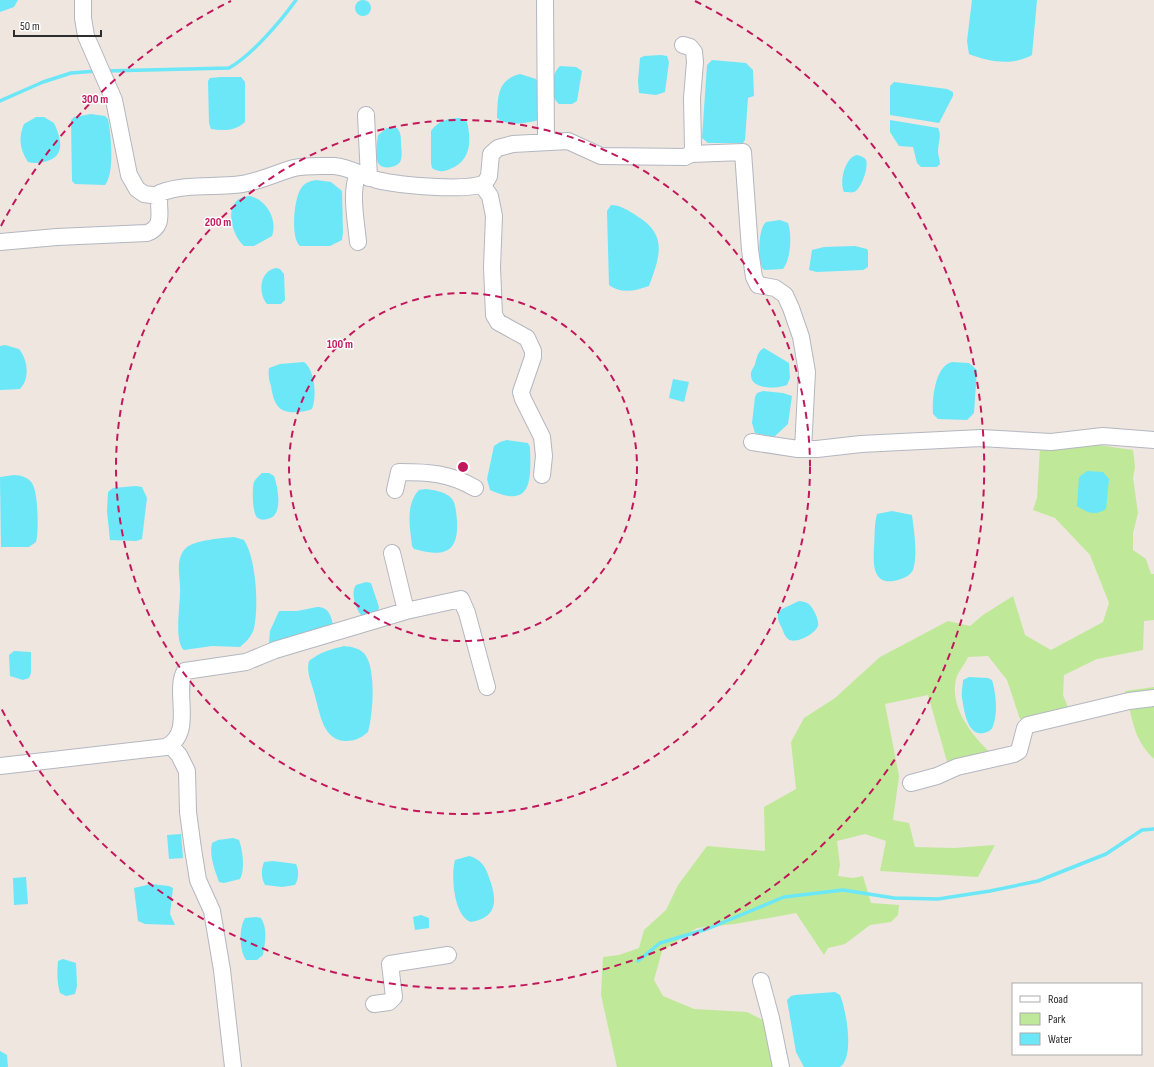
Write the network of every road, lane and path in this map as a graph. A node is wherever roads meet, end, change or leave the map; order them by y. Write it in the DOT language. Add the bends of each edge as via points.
graph roads {
  1 [pos="84,0"];
  2 [pos="545,0"];
  3 [pos="684,45"];
  4 [pos="366,115"];
  5 [pos="546,142"];
  6 [pos="691,154"];
  7 [pos="364,175"];
  8 [pos="482,184"];
  9 [pos="159,196"];
  10 [pos="0,242"];
  11 [pos="358,242"];
  12 [pos="1154,440"];
  13 [pos="752,442"];
  14 [pos="803,449"];
  15 [pos="542,475"];
  16 [pos="475,488"];
  17 [pos="395,490"];
  18 [pos="392,553"];
  19 [pos="406,611"];
  20 [pos="487,687"];
  21 [pos="1154,698"];
  22 [pos="170,746"];
  23 [pos="0,766"];
  24 [pos="910,783"];
  25 [pos="448,955"];
  26 [pos="761,981"];
  27 [pos="374,1004"];
  28 [pos="234,1067"];
  29 [pos="781,1067"];
  1 -- 9 [label="street" via="86,36 114,100 129,175 137,189 144,194"];
  2 -- 5 [label="street"];
  3 -- 6 [label="street" via="694,52 695,62"];
  4 -- 7 [label="street"];
  5 -- 6 [label="street" via="574,142 608,157 686,157"];
  5 -- 8 [label="street" via="513,144 498,148 492,154 488,180"];
  6 -- 14 [label="street" via="743,152 754,277 758,285 775,288 785,296 801,337 807,372"];
  7 -- 8 [label="street" via="401,183 446,187"];
  7 -- 9 [label="street" via="341,167 312,166 295,168 261,181 180,187 160,193"];
  7 -- 11 [label="street" via="356,179"];
  8 -- 15 [label="street" via="490,196 494,216 494,315 498,322 527,338 533,351 522,392 542,437"];
  9 -- 10 [label="street" via="160,219 155,230 147,233"];
  12 -- 14 [label="street" via="1104,436 1052,442 982,438"];
  13 -- 14 [label="street"];
  16 -- 17 [label="street" via="460,479 432,472 399,472"];
  18 -- 19 [label="street"];
  19 -- 20 [label="street" via="461,599"];
  19 -- 22 [label="street" via="275,650 246,662 185,671 181,679 182,722"];
  21 -- 24 [label="street" via="1129,701 1028,726 1025,728 1019,751 1014,754 957,767 937,776"];
  22 -- 23 [label="street" via="162,749"];
  22 -- 28 [label="street" via="179,755 187,771 188,812 198,880 212,911"];
  25 -- 27 [label="street" via="390,964 394,996 389,1002"];
  26 -- 29 [label="street"];
}
